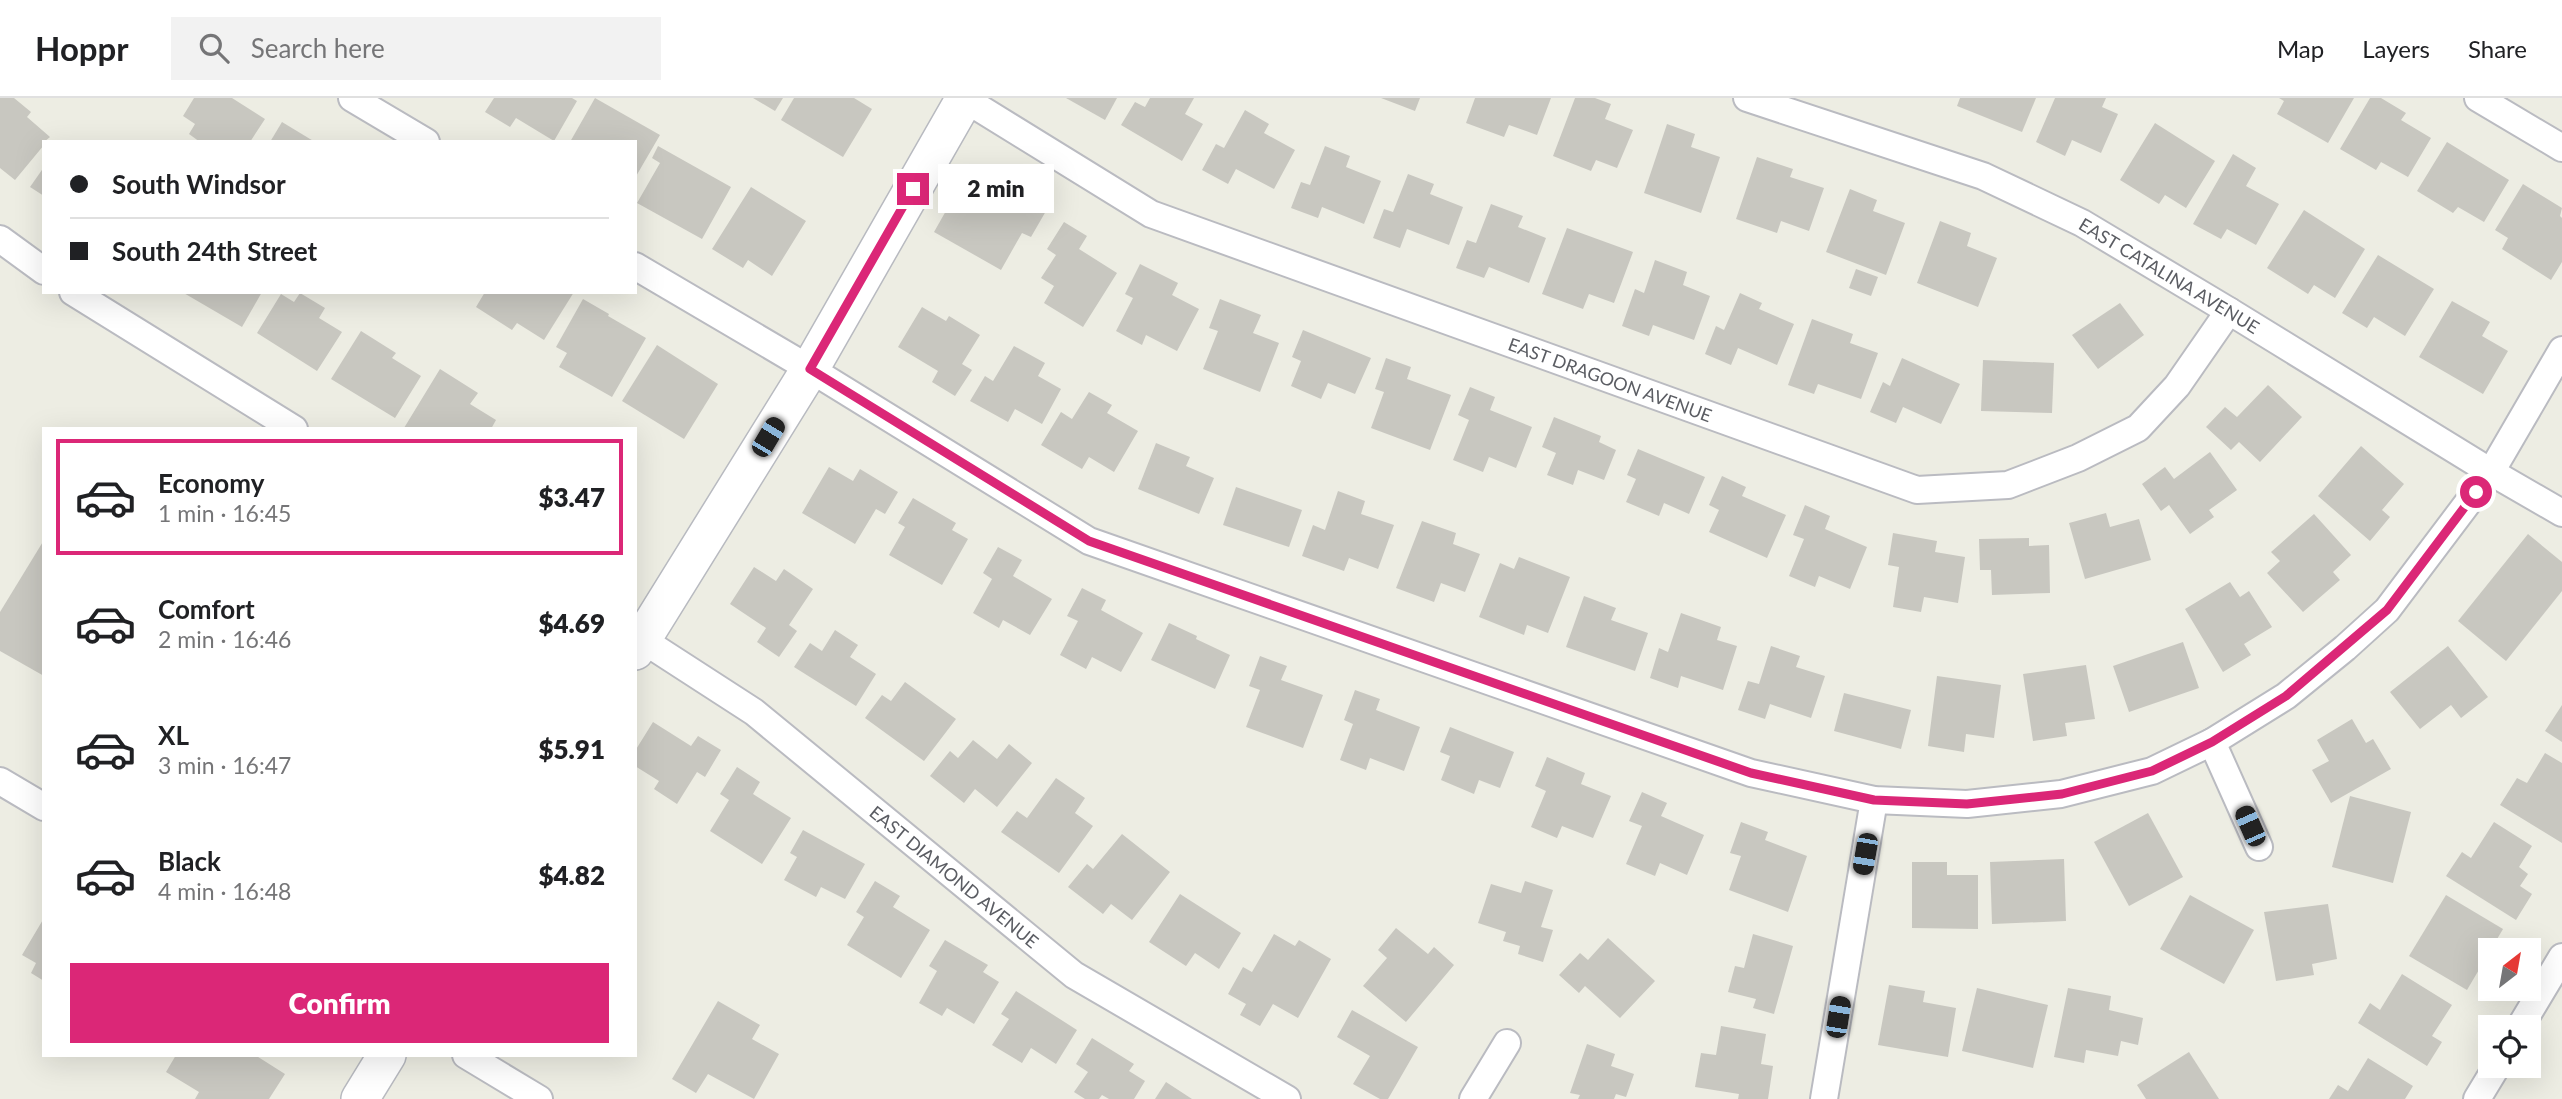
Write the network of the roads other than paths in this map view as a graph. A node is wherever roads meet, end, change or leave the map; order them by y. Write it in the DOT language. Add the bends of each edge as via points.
graph roads {
  1 [pos="352,98"];
  2 [pos="964,98"];
  3 [pos="1747,98"];
  4 [pos="2478,98"];
  5 [pos="423,140"];
  6 [pos="2562,148"];
  7 [pos="0,239"];
  8 [pos="637,267"];
  9 [pos="42,270"];
  10 [pos="76,294"];
  11 [pos="2230,311"];
  12 [pos="2562,350"];
  13 [pos="810,369"];
  14 [pos="291,427"];
  15 [pos="2491,472"];
  16 [pos="2562,513"];
  17 [pos="638,642"];
  18 [pos="2212,742"];
  19 [pos="0,781"];
  20 [pos="1874,800"];
  21 [pos="42,806"];
  22 [pos="2259,847"];
  23 [pos="2562,957"];
  24 [pos="2527,1015"];
  25 [pos="1507,1043"];
  26 [pos="386,1057"];
  27 [pos="469,1057"];
  28 [pos="2490,1078"];
  29 [pos="360,1099"];
  30 [pos="539,1099"];
  31 [pos="1287,1099"];
  32 [pos="1473,1099"];
  33 [pos="1824,1099"];
  34 [pos="2477,1099"];
  1 -- 5 [label="street"];
  2 -- 11 [label="street, EAST DRAGOON AVENUE" via="1151,214 1917,490 2008,485 2138,428 2177,386"];
  2 -- 13 [label="street"];
  3 -- 11 [label="street, EAST CATALINA AVENUE" via="1983,176 2082,223"];
  4 -- 6 [label="street"];
  7 -- 9 [label="street"];
  8 -- 13 [label="street"];
  10 -- 14 [label="street"];
  11 -- 15 [label="street, EAST CATALINA AVENUE"];
  12 -- 15 [label="street"];
  13 -- 17 [label="street"];
  13 -- 20 [label="street" via="1089,541 1751,773"];
  15 -- 16 [label="street, EAST CATALINA AVENUE"];
  15 -- 18 [label="street" via="2387,610 2286,696"];
  17 -- 31 [label="street, EAST DIAMOND AVENUE" via="754,712 1074,975"];
  18 -- 20 [label="street" via="2152,771 2062,794 1967,804"];
  18 -- 22 [label="street"];
  19 -- 21 [label="street"];
  20 -- 33 [label="street"];
  23 -- 24 [label="street"];
  25 -- 32 [label="street"];
  26 -- 29 [label="street"];
  27 -- 30 [label="street"];
  28 -- 34 [label="street"];
}
